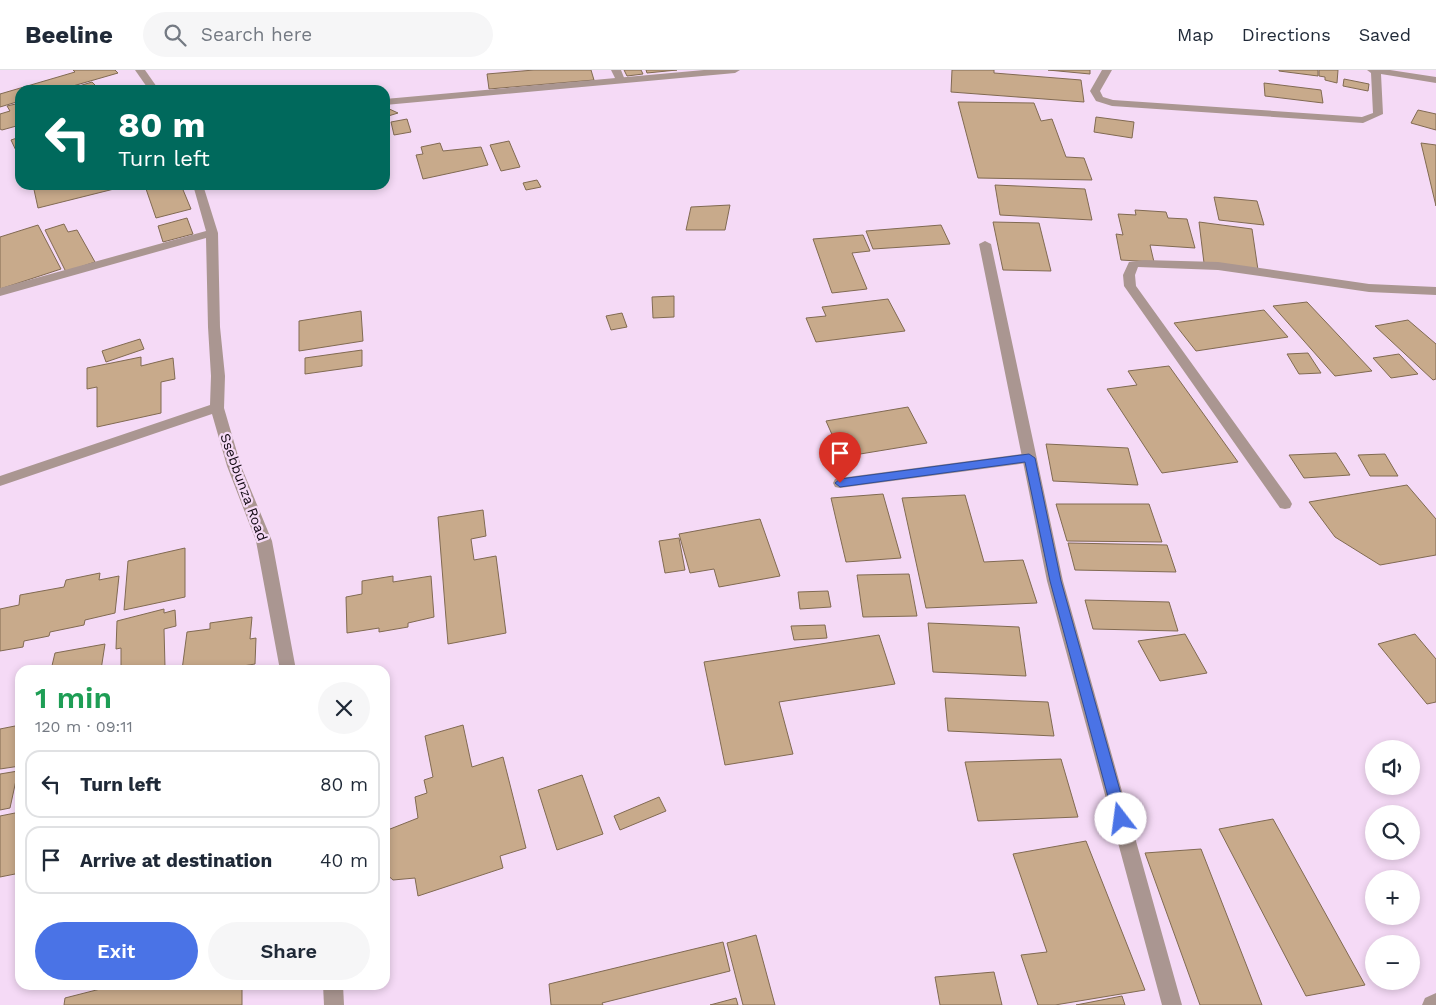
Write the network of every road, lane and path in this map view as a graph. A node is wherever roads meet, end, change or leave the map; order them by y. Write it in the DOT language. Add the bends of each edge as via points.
graph roads {
  1 [pos="140,70"];
  2 [pos="616,70"];
  3 [pos="735,70"];
  4 [pos="1107,70"];
  5 [pos="1374,70"];
  6 [pos="620,80"];
  7 [pos="1436,80"];
  8 [pos="150,85"];
  9 [pos="390,102"];
  10 [pos="199,190"];
  11 [pos="212,233"];
  12 [pos="985,244"];
  13 [pos="1436,291"];
  14 [pos="0,292"];
  15 [pos="217,408"];
  16 [pos="1029,458"];
  17 [pos="0,481"];
  18 [pos="840,483"];
  19 [pos="1285,504"];
  20 [pos="287,665"];
  21 [pos="333,990"];
  22 [pos="1436,1003"];
  23 [pos="334,1005"];
  24 [pos="1172,1005"];
  25 [pos="1432,1005"];
  1 -- 8 [label="street"];
  2 -- 6 [label="street"];
  3 -- 6 [label="street"];
  4 -- 5 [label="street" via="1095,91 1099,99 1112,103 1363,120 1378,114"];
  5 -- 7 [label="street"];
  6 -- 9 [label="street"];
  10 -- 11 [label="street, Ssebbunza Road"];
  11 -- 14 [label="street"];
  11 -- 15 [label="street, Ssebbunza Road"];
  12 -- 16 [label="street"];
  13 -- 19 [label="street" via="1369,288 1218,266 1134,264 1128,274 1130,286"];
  15 -- 17 [label="street"];
  15 -- 20 [label="street, Ssebbunza Road" via="234,466 264,541"];
  16 -- 18 [label="street"];
  16 -- 24 [label="street" via="1056,581"];
  21 -- 23 [label="street"];
  22 -- 25 [label="street"];
}
